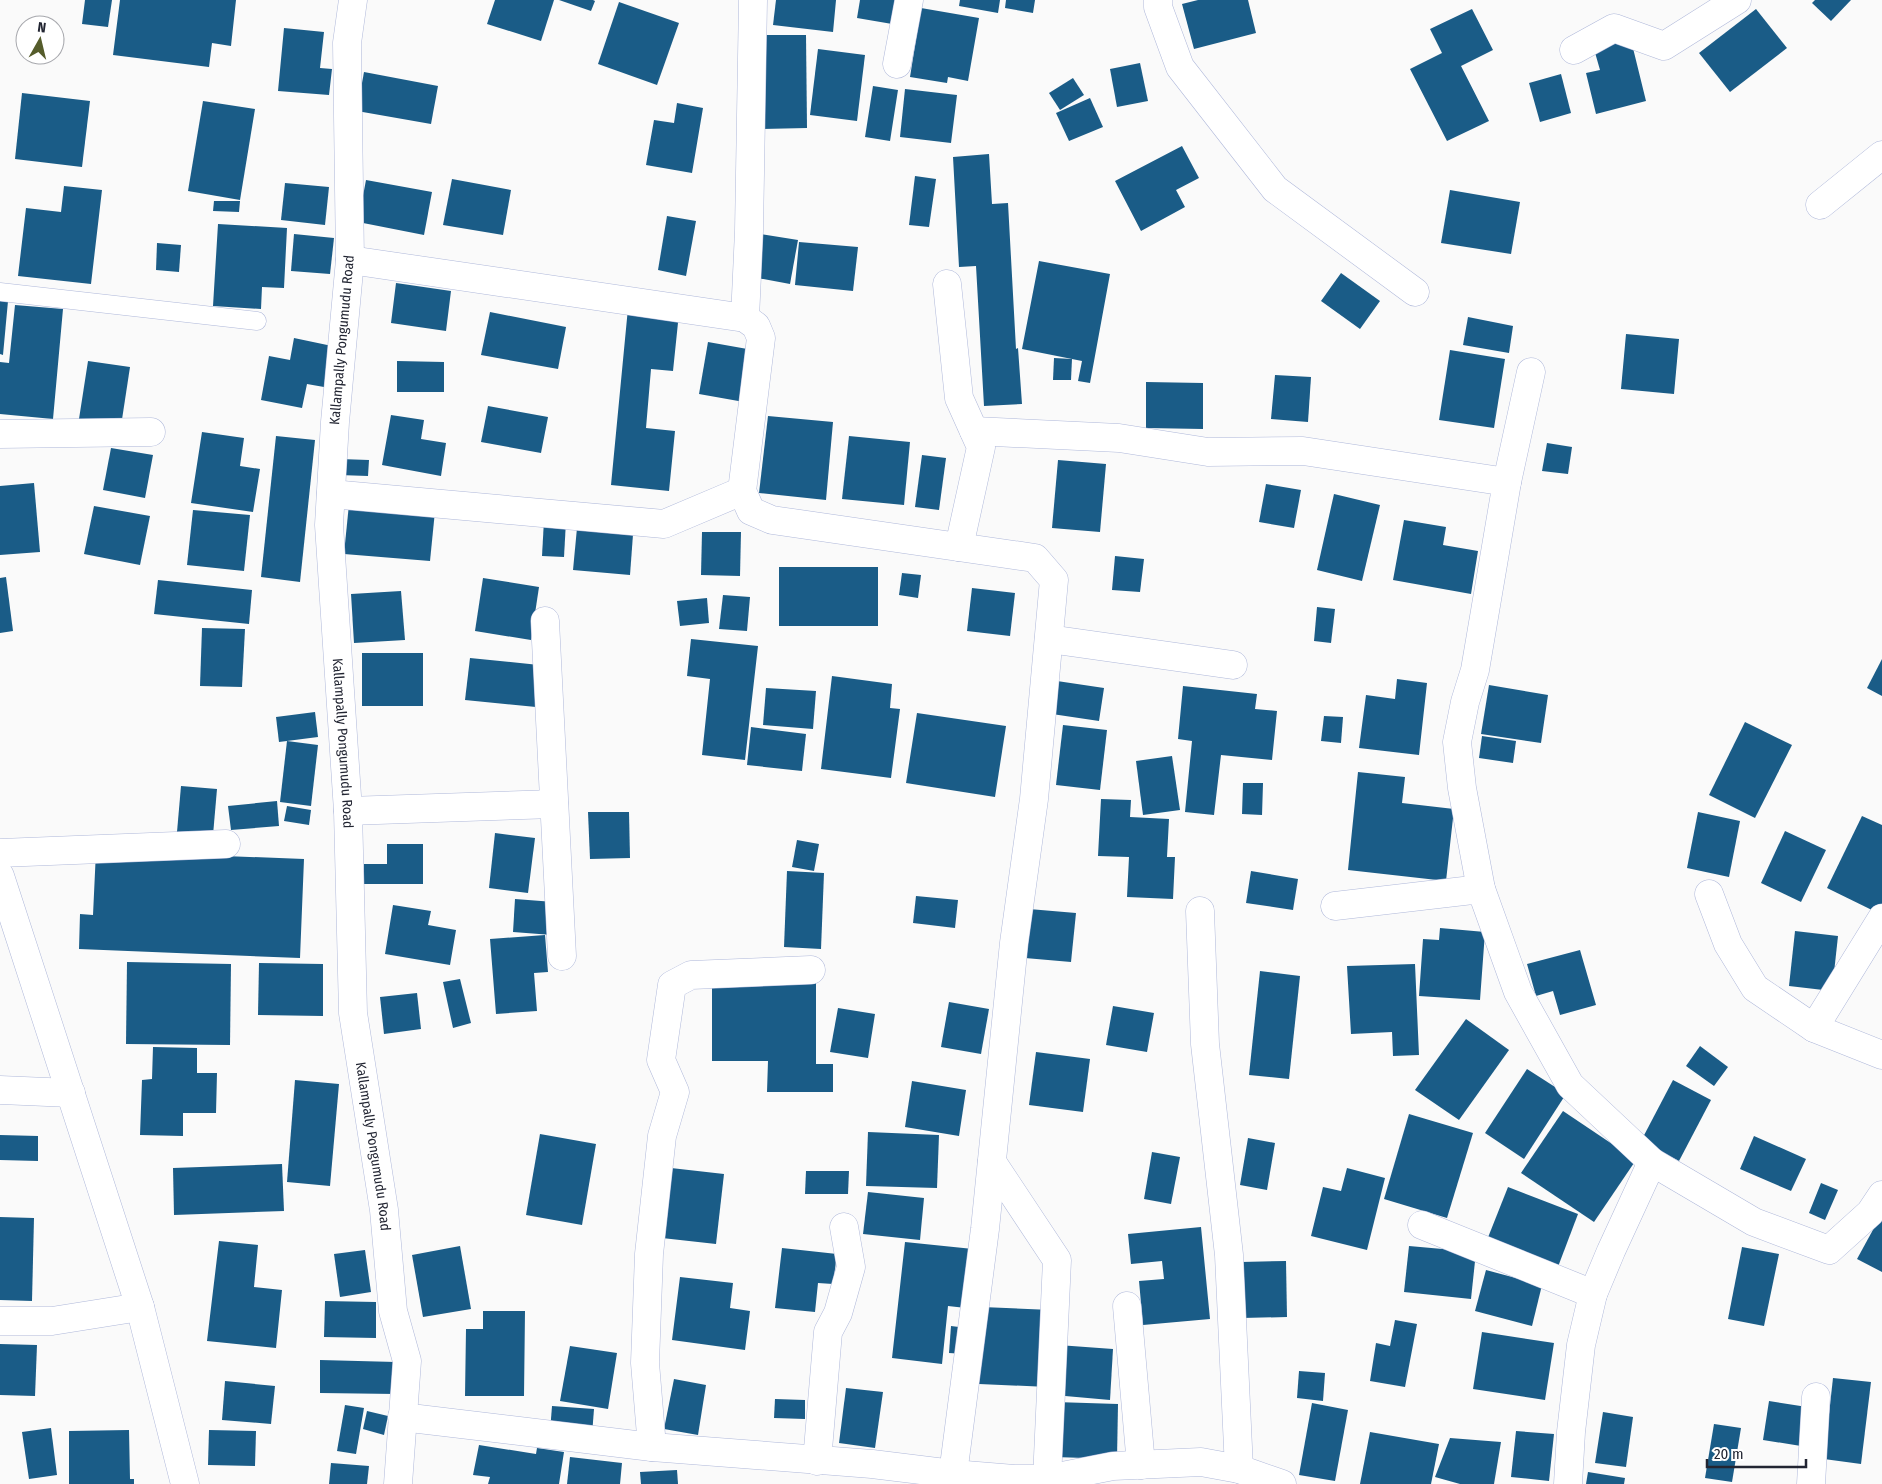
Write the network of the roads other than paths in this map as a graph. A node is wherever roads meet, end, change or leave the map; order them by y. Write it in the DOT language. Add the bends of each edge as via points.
graph roads {
  1 [pos="353,0"];
  2 [pos="753,0"];
  3 [pos="909,0"];
  4 [pos="1158,0"];
  5 [pos="1738,0"];
  6 [pos="1574,50"];
  7 [pos="897,64"];
  8 [pos="1882,154"];
  9 [pos="1820,205"];
  10 [pos="350,260"];
  11 [pos="947,284"];
  12 [pos="0,292"];
  13 [pos="1415,292"];
  14 [pos="745,318"];
  15 [pos="257,320"];
  16 [pos="1531,372"];
  17 [pos="974,431"];
  18 [pos="151,432"];
  19 [pos="0,434"];
  20 [pos="1507,482"];
  21 [pos="742,490"];
  22 [pos="331,494"];
  23 [pos="959,547"];
  24 [pos="546,621"];
  25 [pos="1049,639"];
  26 [pos="1233,665"];
  27 [pos="554,804"];
  28 [pos="348,811"];
  29 [pos="226,844"];
  30 [pos="0,853"];
  31 [pos="0,876"];
  32 [pos="1481,889"];
  33 [pos="1709,894"];
  34 [pos="1335,906"];
  35 [pos="1200,911"];
  36 [pos="1882,918"];
  37 [pos="562,956"];
  38 [pos="811,970"];
  39 [pos="1814,1028"];
  40 [pos="1882,1055"];
  41 [pos="0,1090"];
  42 [pos="71,1094"];
  43 [pos="992,1162"];
  44 [pos="1652,1162"];
  45 [pos="1882,1195"];
  46 [pos="1422,1225"];
  47 [pos="844,1227"];
  48 [pos="1593,1294"];
  49 [pos="1127,1306"];
  50 [pos="140,1308"];
  51 [pos="0,1321"];
  52 [pos="1816,1397"];
  53 [pos="402,1417"];
  54 [pos="652,1447"];
  55 [pos="817,1461"];
  56 [pos="1141,1465"];
  57 [pos="1239,1469"];
  58 [pos="1200,1473"];
  59 [pos="953,1474"];
  60 [pos="883,1475"];
  61 [pos="1047,1479"];
  62 [pos="185,1484"];
  63 [pos="398,1484"];
  64 [pos="1282,1484"];
  65 [pos="1568,1484"];
  66 [pos="1811,1484"];
  1 -- 10 [label="street, Kallampally Pongumudu Road" via="347,43"];
  2 -- 14 [label="street"];
  3 -- 7 [label="street"];
  4 -- 13 [label="street" via="1180,67 1275,189"];
  5 -- 6 [label="street" via="1664,46 1614,28"];
  8 -- 9 [label="street"];
  10 -- 14 [label="street"];
  10 -- 22 [label="street, Kallampally Pongumudu Road"];
  11 -- 17 [label="street" via="958,398"];
  12 -- 15 [label="lane"];
  14 -- 21 [label="street" via="756,326 761,338"];
  16 -- 20 [label="street"];
  17 -- 20 [label="street" via="1119,438 1208,452 1303,451"];
  17 -- 23 [label="street" via="981,447"];
  18 -- 19 [label="street"];
  20 -- 32 [label="street" via="1475,670 1457,742"];
  21 -- 22 [label="street" via="664,524"];
  21 -- 23 [label="street" via="751,511 772,520"];
  22 -- 28 [label="street, Kallampally Pongumudu Road" via="329,525"];
  23 -- 25 [label="street" via="1035,558 1054,580"];
  24 -- 27 [label="street"];
  25 -- 26 [label="street"];
  25 -- 43 [label="street"];
  27 -- 28 [label="street"];
  27 -- 37 [label="street"];
  28 -- 53 [label="street, Kallampally Pongumudu Road" via="353,1013 384,1210 393,1311 407,1361"];
  29 -- 30 [label="street"];
  31 -- 42 [label="street"];
  32 -- 34 [label="street"];
  32 -- 44 [label="street" via="1518,992 1570,1085"];
  33 -- 39 [label="street" via="1728,944 1755,988"];
  35 -- 57 [label="street" via="1205,1044 1229,1255"];
  36 -- 39 [label="street"];
  38 -- 54 [label="street" via="691,975 672,985 661,1060 675,1092 662,1136 649,1254 645,1363"];
  39 -- 40 [label="street"];
  41 -- 42 [label="street"];
  42 -- 50 [label="street"];
  43 -- 59 [label="street"];
  43 -- 61 [label="street" via="1057,1260"];
  44 -- 45 [label="street" via="1754,1222 1829,1250 1870,1214"];
  44 -- 48 [label="street"];
  46 -- 48 [label="street"];
  47 -- 55 [label="street" via="851,1267 838,1313 828,1332"];
  48 -- 65 [label="street" via="1580,1346"];
  49 -- 56 [label="street"];
  50 -- 51 [label="street" via="52,1321"];
  50 -- 62 [label="street"];
  52 -- 66 [label="street"];
  53 -- 54 [label="street"];
  53 -- 63 [label="street, Kallampally Pongumudu Road"];
  54 -- 55 [label="street"];
  55 -- 60 [label="street"];
  56 -- 58 [label="street"];
  56 -- 61 [label="street" via="1113,1466"];
  57 -- 58 [label="street"];
  57 -- 64 [label="street"];
  59 -- 60 [label="street"];
  59 -- 61 [label="street"];
}
